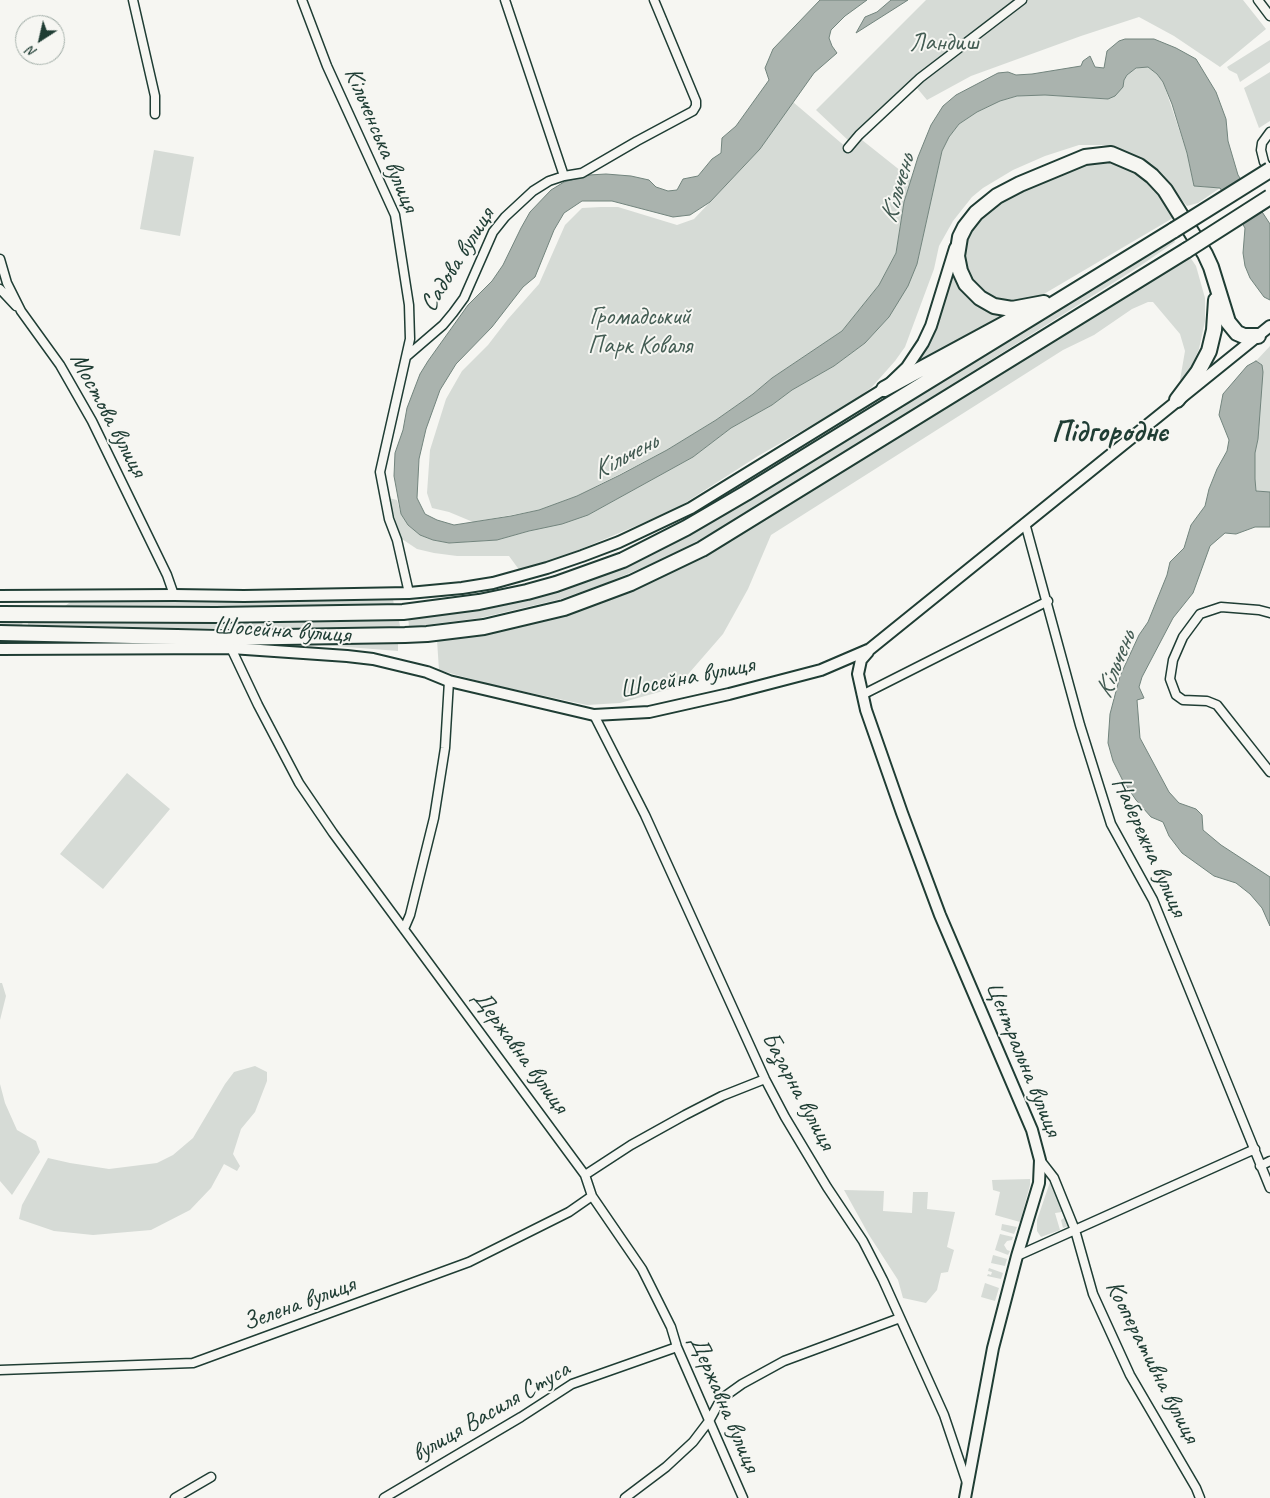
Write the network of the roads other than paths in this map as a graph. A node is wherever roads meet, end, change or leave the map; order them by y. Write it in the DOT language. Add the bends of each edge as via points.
graph roads {
  1 [pos="133,0"];
  2 [pos="302,0"];
  3 [pos="505,0"];
  4 [pos="654,0"];
  5 [pos="1022,0"];
  6 [pos="1258,0"];
  7 [pos="1270,16"];
  8 [pos="155,114"];
  9 [pos="1270,132"];
  10 [pos="848,148"];
  11 [pos="1270,171"];
  12 [pos="564,176"];
  13 [pos="1270,197"];
  14 [pos="960,237"];
  15 [pos="0,261"];
  16 [pos="1097,278"];
  17 [pos="1215,279"];
  18 [pos="0,289"];
  19 [pos="1044,303"];
  20 [pos="21,311"];
  21 [pos="1270,326"];
  22 [pos="1258,336"];
  23 [pos="407,356"];
  24 [pos="884,389"];
  25 [pos="1177,400"];
  26 [pos="1025,523"];
  27 [pos="409,593"];
  28 [pos="174,595"];
  29 [pos="0,596"];
  30 [pos="1048,602"];
  31 [pos="1270,613"];
  32 [pos="0,614"];
  33 [pos="0,633"];
  34 [pos="231,648"];
  35 [pos="0,649"];
  36 [pos="870,649"];
  37 [pos="449,681"];
  38 [pos="862,694"];
  39 [pos="594,715"];
  40 [pos="1270,772"];
  41 [pos="404,929"];
  42 [pos="765,1079"];
  43 [pos="1255,1150"];
  44 [pos="1040,1160"];
  45 [pos="1270,1161"];
  46 [pos="1260,1166"];
  47 [pos="585,1174"];
  48 [pos="1270,1188"];
  49 [pos="592,1196"];
  50 [pos="1075,1230"];
  51 [pos="1017,1256"];
  52 [pos="900,1318"];
  53 [pos="677,1347"];
  54 [pos="0,1370"];
  55 [pos="709,1421"];
  56 [pos="211,1478"];
  57 [pos="967,1484"];
  58 [pos="175,1498"];
  59 [pos="384,1498"];
  60 [pos="625,1498"];
  61 [pos="743,1498"];
  62 [pos="965,1498"];
  63 [pos="1200,1498"];
  1 -- 8 [label="street" via="155,96"];
  2 -- 23 [label="street, Кільченська вулиця" via="327,66 395,215 409,305"];
  3 -- 12 [label="street"];
  4 -- 12 [label="street, Садова вулиця" via="696,106 582,173"];
  5 -- 10 [label="street" via="920,78"];
  6 -- 7 [label="street"];
  9 -- 11 [label="street" via="1261,150"];
  11 -- 16 [label="highway, bridge"];
  12 -- 23 [label="street, Садова вулиця" via="533,191 505,217 493,232 464,298 442,325"];
  13 -- 33 [label="highway, bridge" via="702,549 631,583 564,608 484,626 405,635 221,638"];
  14 -- 17 [label="highway" via="976,213 991,200 1020,184 1085,156 1111,154 1139,166 1166,190 1205,254"];
  14 -- 19 [label="highway" via="957,251 960,272 966,284 980,298 994,306 1012,309"];
  14 -- 24 [label="street, Шосейна вулиця" via="923,343 907,366"];
  15 -- 20 [label="street, Мостова вулиця"];
  16 -- 19 [label="highway"];
  16 -- 32 [label="highway" via="686,528 623,560 556,584 479,602 403,612"];
  17 -- 22 [label="highway" via="1224,314 1232,328 1244,336"];
  17 -- 25 [label="highway" via="1214,330 1209,351"];
  18 -- 20 [label="street"];
  19 -- 24 [label="highway"];
  20 -- 28 [label="street, Мостова вулиця" via="60,365 92,421"];
  21 -- 22 [label="street, Шосейна вулиця"];
  22 -- 25 [label="street, Шосейна вулиця"];
  23 -- 27 [label="street, Кільченська вулиця" via="380,472 388,519 397,540"];
  24 -- 27 [label="street, Шосейна вулиця" via="692,508 619,542 547,568 492,583"];
  25 -- 26 [label="street, Шосейна вулиця"];
  26 -- 30 [label="street, Набережна вулиця"];
  26 -- 36 [label="street, Шосейна вулиця"];
  27 -- 28 [label="street, Шосейна вулиця"];
  28 -- 29 [label="street, Шосейна вулиця"];
  30 -- 38 [label="street"];
  30 -- 43 [label="street, Набережна вулиця" via="1080,725 1111,824 1153,900"];
  31 -- 40 [label="street" via="1221,607 1200,614 1183,637 1173,660 1170,679 1176,695 1183,700 1217,705"];
  34 -- 35 [label="street, Шосейна вулиця"];
  34 -- 37 [label="street, Шосейна вулиця" via="364,658 427,672"];
  34 -- 41 [label="street, Державна вулиця" via="299,783"];
  36 -- 38 [label="street, Центральна вулиця" via="861,660 858,674"];
  36 -- 39 [label="street, Шосейна вулиця" via="821,670 729,694 648,712"];
  37 -- 39 [label="street, Шосейна вулиця"];
  37 -- 41 [label="street" via="445,748 434,818"];
  38 -- 44 [label="street, Центральна вулиця" via="937,907 1032,1130"];
  39 -- 42 [label="street, Базарна вулиця" via="645,815"];
  41 -- 47 [label="street, Державна вулиця"];
  42 -- 47 [label="street" via="685,1115"];
  42 -- 52 [label="street, Базарна вулиця" via="827,1187 863,1241"];
  43 -- 46 [label="street, Набережна вулиця"];
  43 -- 50 [label="street"];
  44 -- 50 [label="street, Кооперативна вулиця" via="1054,1178"];
  44 -- 51 [label="street, Центральна вулиця" via="1039,1183"];
  45 -- 46 [label="street"];
  46 -- 48 [label="street, Набережна вулиця"];
  47 -- 49 [label="street, Державна вулиця"];
  49 -- 53 [label="street, Державна вулиця" via="642,1269 671,1327"];
  49 -- 54 [label="street, Зелена вулиця" via="569,1212 469,1262 193,1363"];
  50 -- 51 [label="street"];
  50 -- 63 [label="street, Кооперативна вулиця" via="1093,1294 1130,1375"];
  51 -- 57 [label="street, Центральна вулиця" via="993,1348"];
  52 -- 55 [label="street" via="784,1361 721,1399"];
  52 -- 57 [label="street, Базарна вулиця" via="944,1415"];
  53 -- 55 [label="street, Державна вулиця"];
  53 -- 59 [label="street, вулиця Василя Стуса" via="572,1384"];
  55 -- 60 [label="street" via="693,1442 666,1467"];
  55 -- 61 [label="street, Державна вулиця"];
  56 -- 58 [label="street"];
  57 -- 62 [label="street, Центральна вулиця"];
}
